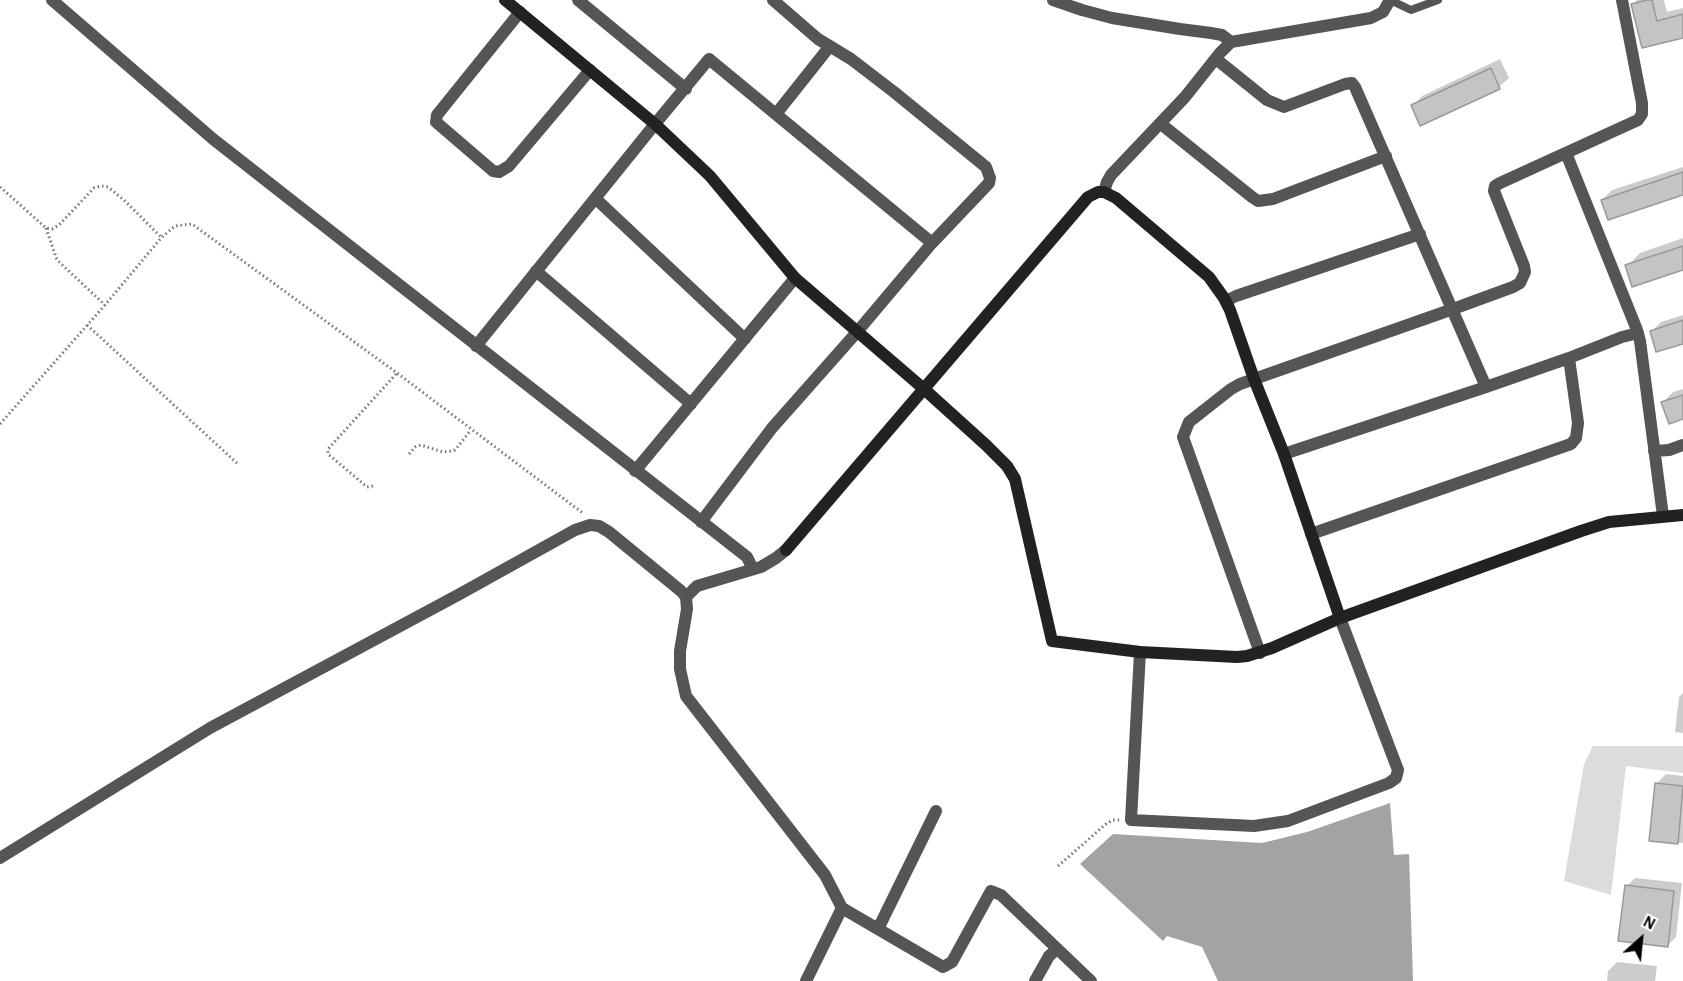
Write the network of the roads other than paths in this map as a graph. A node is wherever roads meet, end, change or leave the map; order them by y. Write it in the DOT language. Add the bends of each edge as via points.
graph roads {
  1 [pos="52,0"];
  2 [pos="505,0"];
  3 [pos="578,0"];
  4 [pos="773,0"];
  5 [pos="1053,0"];
  6 [pos="1390,0"];
  7 [pos="1438,0"];
  8 [pos="1622,0"];
  9 [pos="520,12"];
  10 [pos="1231,42"];
  11 [pos="830,46"];
  12 [pos="1216,59"];
  13 [pos="590,70"];
  14 [pos="686,89"];
  15 [pos="776,114"];
  16 [pos="655,124"];
  17 [pos="1161,124"];
  18 [pos="1566,153"];
  19 [pos="1386,156"];
  20 [pos="1104,192"];
  21 [pos="595,198"];
  22 [pos="1420,234"];
  23 [pos="932,243"];
  24 [pos="536,271"];
  25 [pos="795,278"];
  26 [pos="1226,302"];
  27 [pos="1453,309"];
  28 [pos="857,332"];
  29 [pos="1638,333"];
  30 [pos="745,339"];
  31 [pos="476,346"];
  32 [pos="1569,358"];
  33 [pos="1254,379"];
  34 [pos="1486,387"];
  35 [pos="924,389"];
  36 [pos="690,404"];
  37 [pos="1683,445"];
  38 [pos="1654,450"];
  39 [pos="1284,453"];
  40 [pos="635,471"];
  41 [pos="1683,515"];
  42 [pos="1664,516"];
  43 [pos="701,522"];
  44 [pos="1311,534"];
  45 [pos="753,569"];
  46 [pos="686,597"];
  47 [pos="1340,618"];
  48 [pos="1140,652"];
  49 [pos="1260,653"];
  50 [pos="936,811"];
  51 [pos="0,858"];
  52 [pos="842,908"];
  53 [pos="878,929"];
  54 [pos="1057,949"];
  55 [pos="806,981"];
  56 [pos="1035,981"];
  57 [pos="1091,981"];
  1 -- 31 [label="street" via="213,140"];
  2 -- 9 [label="street"];
  3 -- 14 [label="street"];
  4 -- 11 [label="street"];
  5 -- 10 [label="street" via="1112,18 1222,35"];
  6 -- 7 [label="lane" via="1411,10"];
  6 -- 10 [label="street" via="1383,12 1371,18"];
  8 -- 18 [label="street" via="1642,114 1638,120"];
  9 -- 13 [label="street"];
  9 -- 13 [label="street" via="437,115 436,122 493,171 509,166"];
  10 -- 12 [label="street"];
  11 -- 15 [label="street"];
  11 -- 23 [label="street" via="986,167 989,183"];
  12 -- 17 [label="street"];
  12 -- 19 [label="street" via="1267,100 1284,107 1352,84"];
  13 -- 16 [label="street"];
  14 -- 15 [label="street" via="710,59"];
  14 -- 16 [label="street"];
  15 -- 23 [label="street"];
  16 -- 21 [label="street"];
  16 -- 25 [label="street" via="710,176"];
  17 -- 19 [label="street" via="1258,201 1273,199"];
  17 -- 20 [label="street" via="1111,175"];
  18 -- 27 [label="street" via="1495,186 1524,266 1520,283"];
  18 -- 29 [label="street"];
  19 -- 22 [label="street"];
  20 -- 26 [label="street" via="1209,277"];
  20 -- 35 [label="street" via="1088,197"];
  21 -- 24 [label="street"];
  21 -- 30 [label="street"];
  22 -- 26 [label="street"];
  22 -- 27 [label="street"];
  23 -- 28 [label="street"];
  24 -- 31 [label="street"];
  24 -- 36 [label="street"];
  25 -- 28 [label="street"];
  25 -- 30 [label="street"];
  26 -- 33 [label="street"];
  27 -- 33 [label="street"];
  27 -- 34 [label="street"];
  28 -- 35 [label="street"];
  28 -- 43 [label="street" via="772,428"];
  29 -- 32 [label="street"];
  29 -- 38 [label="street"];
  30 -- 36 [label="street"];
  31 -- 40 [label="street"];
  32 -- 34 [label="street"];
  32 -- 44 [label="street" via="1578,423 1571,444"];
  33 -- 39 [label="street"];
  33 -- 49 [label="street" via="1231,389 1189,422 1183,437"];
  34 -- 39 [label="street"];
  35 -- 45 [label="street" via="786,550"];
  35 -- 48 [label="street" via="993,452 1015,479 1052,641"];
  36 -- 40 [label="street"];
  37 -- 38 [label="street"];
  38 -- 42 [label="street"];
  39 -- 44 [label="street"];
  40 -- 43 [label="street"];
  41 -- 42 [label="street"];
  42 -- 47 [label="street" via="1609,522"];
  43 -- 45 [label="street" via="747,557"];
  44 -- 47 [label="street"];
  45 -- 46 [label="street" via="697,586"];
  46 -- 51 [label="street" via="609,531 599,526 583,526 210,728"];
  46 -- 52 [label="street" via="680,660 686,696 825,875"];
  47 -- 48 [label="street" via="1398,770 1396,778 1288,821 1254,826 1131,820"];
  47 -- 49 [label="street"];
  48 -- 49 [label="street" via="1237,657"];
  50 -- 53 [label="street"];
  52 -- 53 [label="street"];
  52 -- 55 [label="street"];
  53 -- 54 [label="street" via="943,967 952,962 991,891"];
  54 -- 56 [label="street" via="1048,956"];
  54 -- 57 [label="street"];
}
